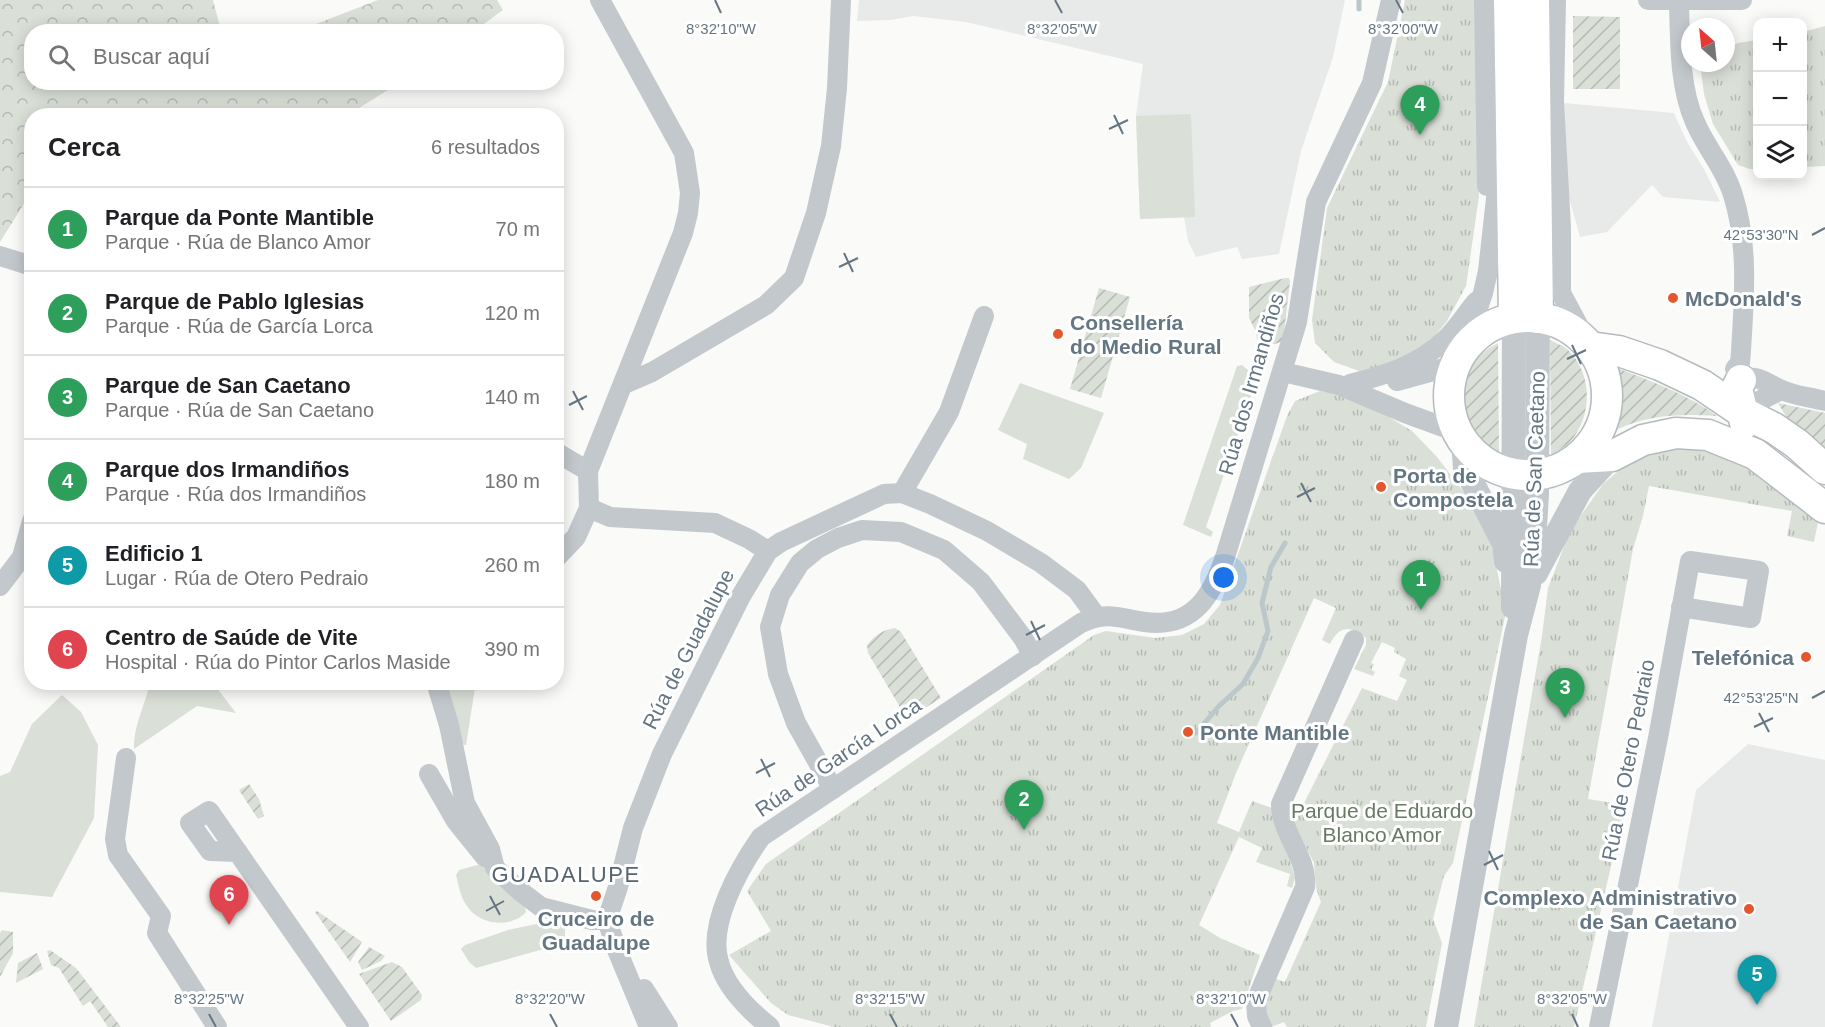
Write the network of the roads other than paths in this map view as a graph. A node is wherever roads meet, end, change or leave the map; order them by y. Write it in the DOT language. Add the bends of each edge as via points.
graph roads {
  1 [pos="600,0"];
  2 [pos="841,0"];
  3 [pos="1391,0"];
  4 [pos="1484,0"];
  5 [pos="1509,0"];
  6 [pos="1534,0"];
  7 [pos="1556,0"];
  8 [pos="1648,0"];
  9 [pos="1679,0"];
  10 [pos="1742,0"];
  11 [pos="1510,70"];
  12 [pos="0,256"];
  13 [pos="24,264"];
  14 [pos="1488,271"];
  15 [pos="1483,293"];
  16 [pos="984,316"];
  17 [pos="1526,328"];
  18 [pos="1590,346"];
  19 [pos="1460,356"];
  20 [pos="1738,371"];
  21 [pos="1283,372"];
  22 [pos="624,384"];
  23 [pos="1345,384"];
  24 [pos="1781,390"];
  25 [pos="1713,392"];
  26 [pos="1825,401"];
  27 [pos="1742,412"];
  28 [pos="1676,433"];
  29 [pos="1460,437"];
  30 [pos="1755,454"];
  31 [pos="1612,456"];
  32 [pos="564,457"];
  33 [pos="1577,458"];
  34 [pos="1825,469"];
  35 [pos="588,471"];
  36 [pos="1525,475"];
  37 [pos="902,493"];
  38 [pos="1825,507"];
  39 [pos="589,508"];
  40 [pos="24,550"];
  41 [pos="564,550"];
  42 [pos="768,551"];
  43 [pos="0,586"];
  44 [pos="1521,592"];
  45 [pos="1682,607"];
  46 [pos="1096,616"];
  47 [pos="1354,640"];
  48 [pos="1033,656"];
  49 [pos="438,690"];
  50 [pos="126,758"];
  51 [pos="429,774"];
  52 [pos="832,789"];
  53 [pos="238,852"];
  54 [pos="495,868"];
  55 [pos="607,920"];
  56 [pos="617,950"];
  57 [pos="217,1027"];
  58 [pos="359,1027"];
  59 [pos="649,1027"];
  60 [pos="668,1027"];
  61 [pos="770,1027"];
  62 [pos="1262,1027"];
  63 [pos="1446,1027"];
  64 [pos="1599,1027"];
  1 -- 22 [label="street" via="684,153 690,193 683,233"];
  2 -- 22 [label="street" via="831,147 816,213 794,278 766,306"];
  3 -- 21 [label="street, Rúa dos Irmandiños" via="1372,83 1316,202 1297,322"];
  4 -- 14 [label="street"];
  5 -- 11 [label="main road"];
  6 -- 17 [label="main road"];
  7 -- 18 [label="street" via="1554,102 1561,293"];
  8 -- 9 [label="street"];
  9 -- 10 [label="street"];
  9 -- 20 [label="street" via="1684,92 1696,125 1725,175 1744,251"];
  11 -- 14 [label="street"];
  11 -- 17 [label="main road"];
  12 -- 13 [label="street"];
  14 -- 15 [label="street"];
  15 -- 19 [label="street"];
  15 -- 23 [label="street" via="1448,338 1428,355 1383,376"];
  16 -- 37 [label="street" via="949,412"];
  17 -- 18 [label="main road" via="1568,328"];
  17 -- 19 [label="main road" via="1503,321 1479,333"];
  17 -- 36 [label="street, Rúa de San Caetano"];
  18 -- 25 [label="main road" via="1660,365"];
  18 -- 33 [label="main road" via="1605,377 1607,404 1597,435"];
  19 -- 23 [label="street" via="1397,381"];
  19 -- 29 [label="main road" via="1449,388 1449,408"];
  20 -- 24 [label="street"];
  20 -- 25 [label="main road"];
  20 -- 27 [label="main road"];
  21 -- 23 [label="street"];
  21 -- 46 [label="street, Rúa dos Irmandiños" via="1225,558 1201,605 1172,622"];
  22 -- 35 [label="street"];
  23 -- 29 [label="street"];
  24 -- 26 [label="street"];
  24 -- 27 [label="street"];
  25 -- 27 [label="main road"];
  27 -- 28 [label="main road"];
  27 -- 30 [label="main road"];
  27 -- 34 [label="main road" via="1774,428"];
  28 -- 30 [label="main road" via="1708,435"];
  28 -- 31 [label="main road" via="1643,440"];
  29 -- 36 [label="main road" via="1496,469"];
  29 -- 44 [label="street" via="1465,468 1504,544"];
  30 -- 38 [label="main road"];
  31 -- 33 [label="main road"];
  31 -- 44 [label="street" via="1580,490"];
  32 -- 35 [label="street"];
  33 -- 36 [label="main road" via="1553,471"];
  35 -- 39 [label="street"];
  36 -- 44 [label="street, Rúa de San Caetano"];
  37 -- 42 [label="street" via="884,494"];
  37 -- 46 [label="street" via="987,531 1041,563 1077,590"];
  39 -- 41 [label="street" via="576,537"];
  39 -- 42 [label="street" via="610,517 715,523"];
  40 -- 43 [label="street"];
  42 -- 55 [label="street, Rúa de Guadalupe" via="741,596 662,754 633,828"];
  44 -- 63 [label="street, Rúa de San Caetano"];
  45 -- 64 [label="street, Rúa de Otero Pedraio"];
  46 -- 48 [label="street, Rúa de García Lorca"];
  47 -- 62 [label="street" via="1281,804 1281,817 1306,876 1305,887 1256,1001"];
  48 -- 52 [label="street, Rúa de García Lorca"];
  48 -- 52 [label="street" via="981,582 944,550 901,532 862,530 817,549 800,563 780,595 770,627 777,674 796,723"];
  49 -- 54 [label="street" via="465,803 490,849"];
  50 -- 57 [label="street" via="115,839 118,855 161,916 157,933"];
  51 -- 54 [label="street" via="456,821"];
  52 -- 61 [label="street, Rúa de García Lorca" via="761,837 745,860 717,933 718,962 726,978"];
  53 -- 58 [label="street"];
  54 -- 55 [label="street" via="541,907"];
  55 -- 56 [label="street"];
  56 -- 59 [label="street"];
  56 -- 60 [label="street"];
}
